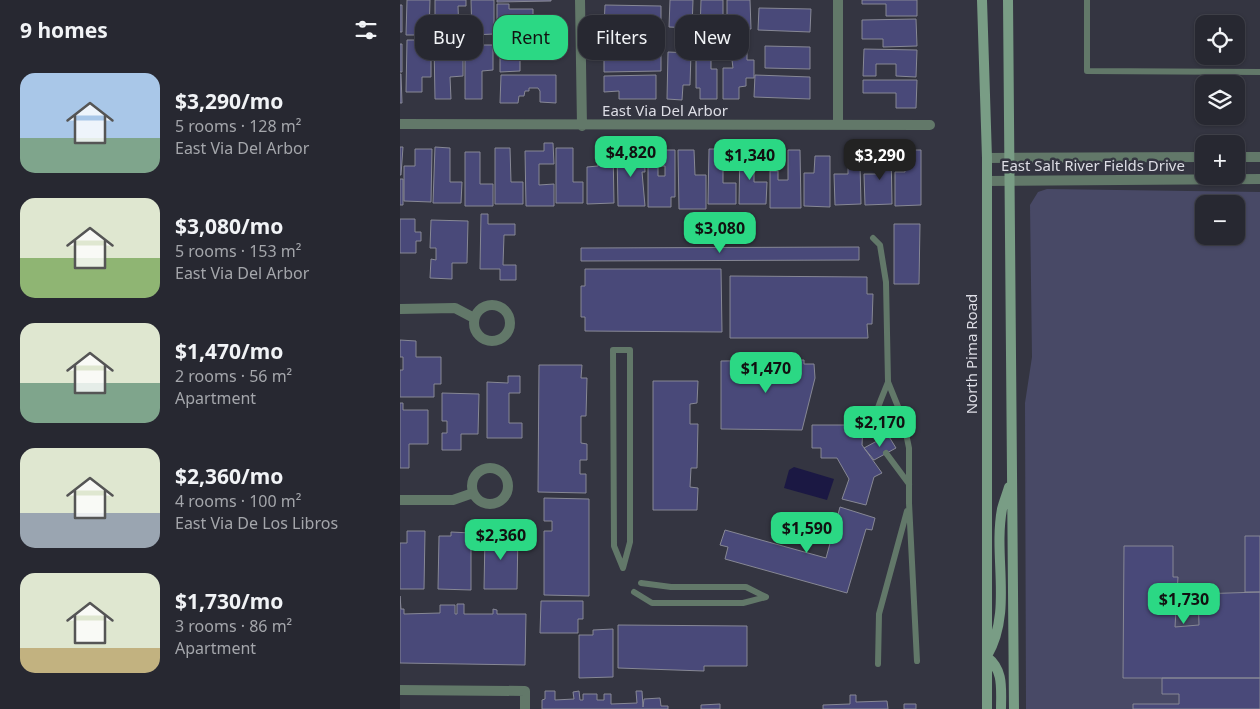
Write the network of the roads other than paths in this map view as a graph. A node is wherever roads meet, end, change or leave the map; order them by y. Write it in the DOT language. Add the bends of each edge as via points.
graph roads {
  1 [pos="580,0"];
  2 [pos="838,0"];
  3 [pos="982,0"];
  4 [pos="1008,0"];
  5 [pos="1087,0"];
  6 [pos="1260,72"];
  7 [pos="400,124"];
  8 [pos="838,125"];
  9 [pos="930,125"];
  10 [pos="582,126"];
  11 [pos="1195,157"];
  12 [pos="1245,157"];
  13 [pos="1260,157"];
  14 [pos="986,158"];
  15 [pos="1010,158"];
  16 [pos="1011,180"];
  17 [pos="1260,180"];
  18 [pos="986,181"];
  19 [pos="873,238"];
  20 [pos="400,309"];
  21 [pos="474,318"];
  22 [pos="613,350"];
  23 [pos="888,382"];
  24 [pos="878,440"];
  25 [pos="886,452"];
  26 [pos="1012,476"];
  27 [pos="909,484"];
  28 [pos="473,492"];
  29 [pos="400,500"];
  30 [pos="909,503"];
  31 [pos="641,583"];
  32 [pos="634,592"];
  33 [pos="987,657"];
  34 [pos="917,660"];
  35 [pos="878,664"];
  36 [pos="400,690"];
  37 [pos="525,709"];
  38 [pos="987,709"];
  39 [pos="1001,709"];
  40 [pos="1014,709"];
  1 -- 10 [label="street"];
  2 -- 8 [label="street"];
  3 -- 14 [label="main road, North Pima Road"];
  4 -- 15 [label="main road"];
  5 -- 6 [label="lane" via="1086,71"];
  7 -- 10 [label="street, East Via Del Arbor"];
  8 -- 9 [label="street, East Via Del Arbor"];
  8 -- 10 [label="street, East Via Del Arbor"];
  11 -- 15 [label="street, East Salt River Fields Drive"];
  12 -- 13 [label="street"];
  14 -- 15 [label="street, East Salt River Fields Drive"];
  14 -- 18 [label="main road, North Pima Road"];
  15 -- 16 [label="main road"];
  16 -- 17 [label="street, East Salt River Fields Drive"];
  16 -- 18 [label="street, East Salt River Fields Drive"];
  16 -- 26 [label="main road"];
  18 -- 33 [label="main road, North Pima Road"];
  19 -- 23 [label="lane" via="880,245 886,282"];
  20 -- 21 [label="street" via="455,308"];
  22 -- 22 [label="lane" via="614,546 623,568 630,542 630,350"];
  23 -- 24 [label="lane" via="875,417"];
  23 -- 27 [label="lane" via="903,419 909,448"];
  25 -- 27 [label="lane"];
  26 -- 33 [label="main road" via="1001,520 1001,617"];
  26 -- 40 [label="main road"];
  27 -- 30 [label="lane"];
  28 -- 29 [label="street" via="454,500"];
  30 -- 34 [label="lane"];
  30 -- 35 [label="lane" via="879,614"];
  31 -- 32 [label="lane" via="671,587 746,587 766,597 743,603 652,603"];
  33 -- 38 [label="main road, North Pima Road"];
  33 -- 39 [label="main road" via="1000,674"];
  36 -- 37 [label="street" via="525,691"];
}
